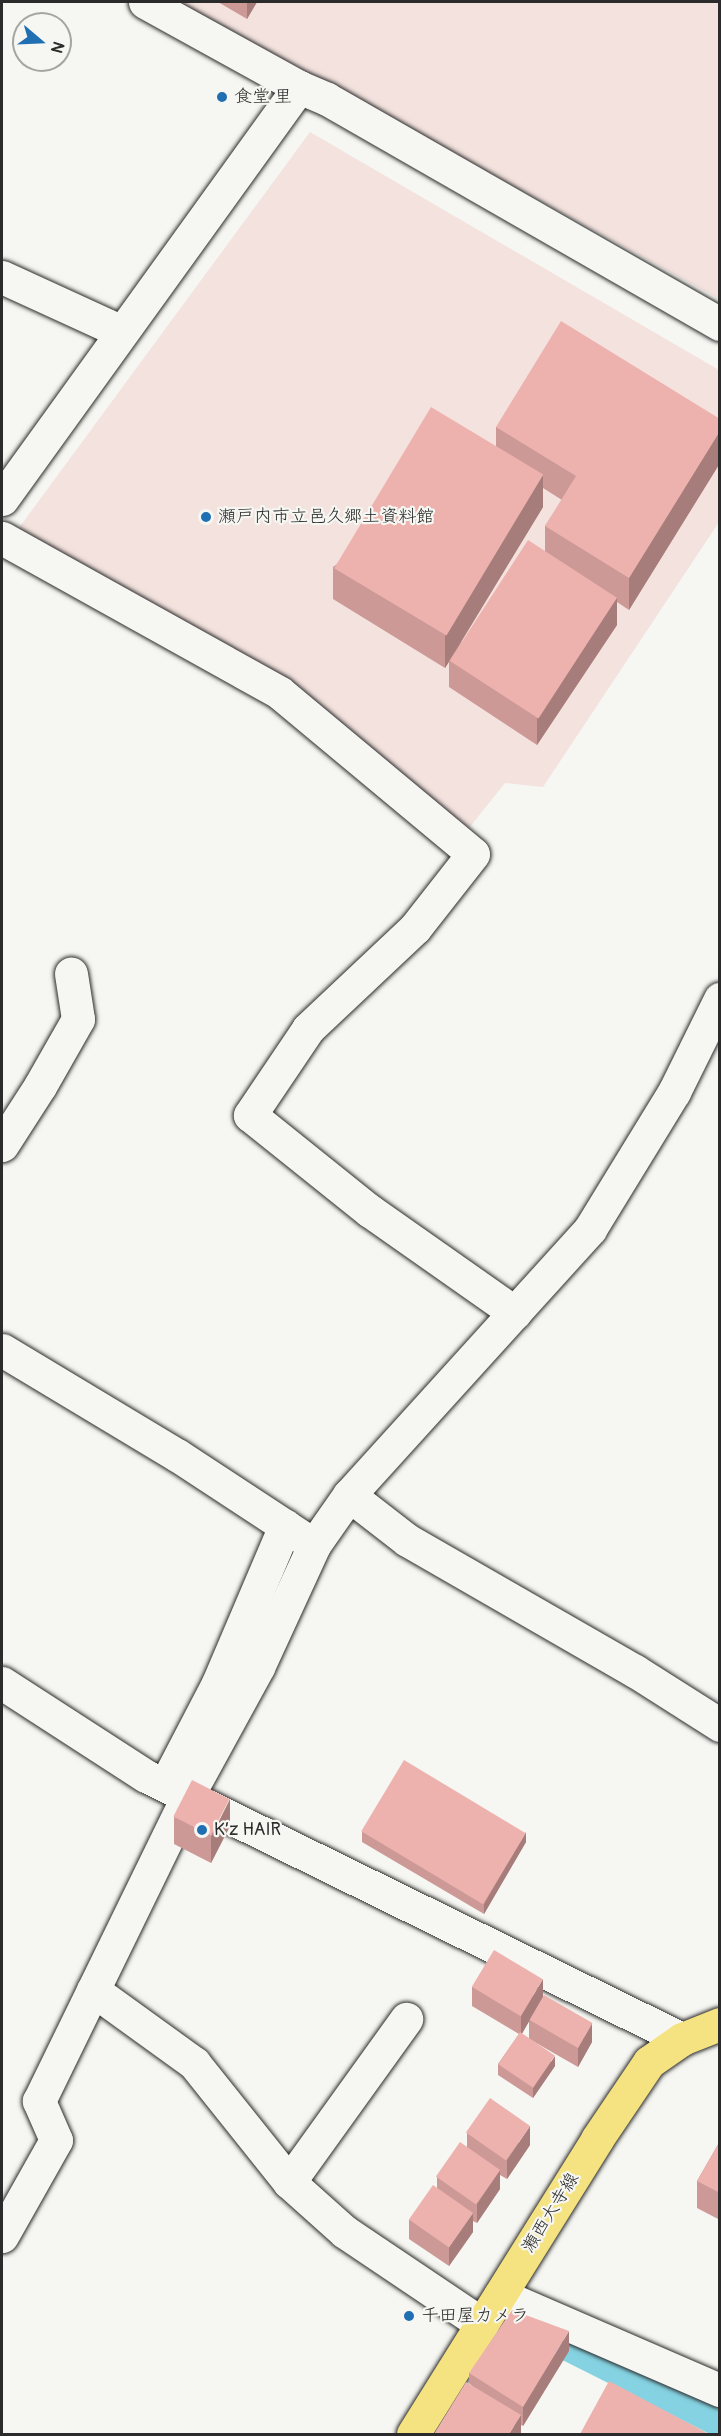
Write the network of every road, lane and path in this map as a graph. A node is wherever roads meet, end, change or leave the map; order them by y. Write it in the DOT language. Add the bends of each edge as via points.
graph roads {
  1 [pos="145,2"];
  2 [pos="299,87"];
  3 [pos="2,277"];
  4 [pos="720,324"];
  5 [pos="122,332"];
  6 [pos="2,499"];
  7 [pos="2,538"];
  8 [pos="71,974"];
  9 [pos="717,1009"];
  10 [pos="2,1145"];
  11 [pos="515,1313"];
  12 [pos="2,1350"];
  13 [pos="349,1495"];
  14 [pos="285,1526"];
  15 [pos="314,1545"];
  16 [pos="2,1683"];
  17 [pos="720,1725"];
  18 [pos="176,1790"];
  19 [pos="93,1990"];
  20 [pos="406,2019"];
  21 [pos="720,2024"];
  22 [pos="682,2039"];
  23 [pos="289,2182"];
  24 [pos="2,2235"];
  25 [pos="500,2295"];
  26 [pos="482,2324"];
  27 [pos="720,2390"];
  28 [pos="413,2434"];
  1 -- 2 [label="street"];
  2 -- 4 [label="street" via="327,99"];
  2 -- 5 [label="street"];
  3 -- 5 [label="street"];
  5 -- 6 [label="street"];
  7 -- 11 [label="street" via="280,693 473,854 415,928 308,1029 250,1115 370,1211"];
  8 -- 10 [label="street" via="78,1019"];
  9 -- 11 [label="street" via="674,1092 590,1229"];
  11 -- 13 [label="street"];
  12 -- 14 [label="street" via="177,1455"];
  13 -- 15 [label="street"];
  13 -- 17 [label="street" via="407,1540 635,1671"];
  14 -- 15 [label="street"];
  14 -- 18 [label="street"];
  15 -- 18 [label="street" via="258,1667"];
  16 -- 18 [label="street" via="146,1776"];
  18 -- 19 [label="street"];
  18 -- 22 [label="street"];
  19 -- 23 [label="street" via="194,2063"];
  19 -- 24 [label="street" via="39,2101 56,2140"];
  20 -- 23 [label="street"];
  21 -- 22 [label="main road, 瀬西大寺線"];
  22 -- 25 [label="main road, 瀬西大寺線" via="649,2061"];
  23 -- 26 [label="street" via="345,2232"];
  25 -- 26 [label="main road, 瀬西大寺線"];
  25 -- 27 [label="street"];
  26 -- 28 [label="main road, 瀬西大寺線"];
}
